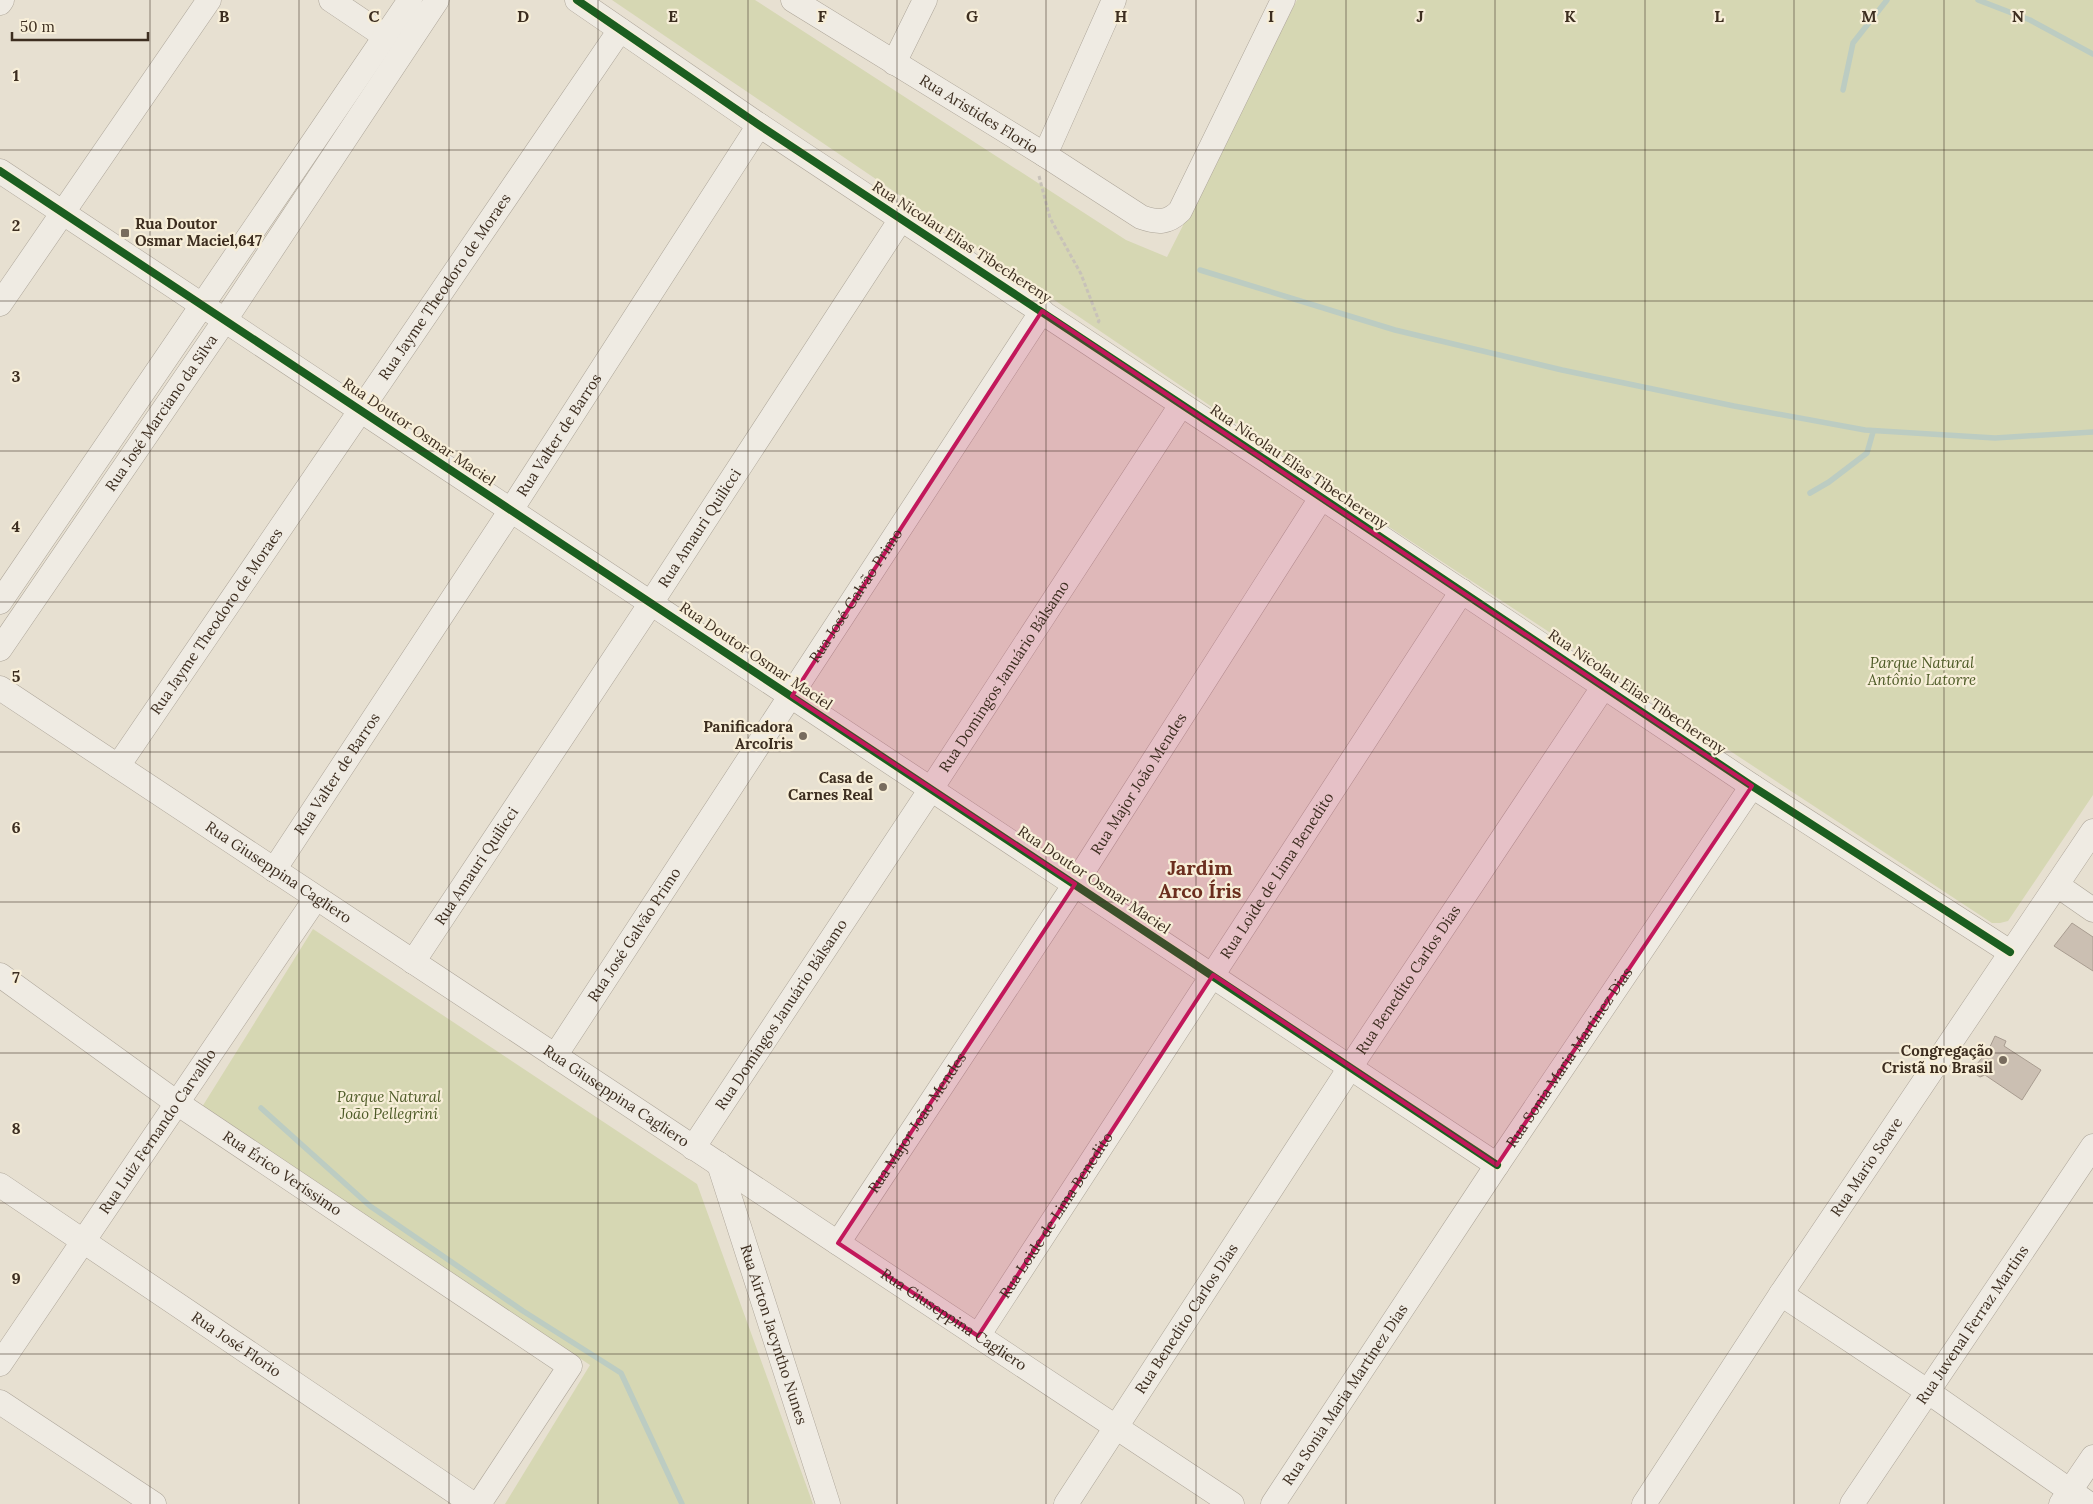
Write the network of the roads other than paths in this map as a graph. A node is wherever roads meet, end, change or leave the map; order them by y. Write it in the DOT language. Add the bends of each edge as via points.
graph roads {
  1 [pos="2,0"];
  2 [pos="209,0"];
  3 [pos="331,0"];
  4 [pos="410,0"];
  5 [pos="438,0"];
  6 [pos="577,0"];
  7 [pos="793,0"];
  8 [pos="925,0"];
  9 [pos="1114,0"];
  10 [pos="1283,0"];
  11 [pos="0,3"];
  12 [pos="620,30"];
  13 [pos="386,37"];
  14 [pos="894,63"];
  15 [pos="759,125"];
  16 [pos="1045,155"];
  17 [pos="0,171"];
  18 [pos="63,212"];
  19 [pos="901,218"];
  20 [pos="0,304"];
  21 [pos="202,305"];
  22 [pos="1042,311"];
  23 [pos="225,320"];
  24 [pos="1181,405"];
  25 [pos="362,410"];
  26 [pos="1321,498"];
  27 [pos="512,510"];
  28 [pos="1462,591"];
  29 [pos="0,602"];
  30 [pos="651,603"];
  31 [pos="0,649"];
  32 [pos="1604,686"];
  33 [pos="0,688"];
  34 [pos="792,696"];
  35 [pos="118,766"];
  36 [pos="1752,786"];
  37 [pos="931,788"];
  38 [pos="2093,831"];
  39 [pos="274,870"];
  40 [pos="1075,884"];
  41 [pos="2057,885"];
  42 [pos="316,898"];
  43 [pos="2093,910"];
  44 [pos="2010,952"];
  45 [pos="413,962"];
  46 [pos="0,975"];
  47 [pos="1213,975"];
  48 [pos="555,1056"];
  49 [pos="1351,1066"];
  50 [pos="177,1103"];
  51 [pos="2093,1146"];
  52 [pos="693,1148"];
  53 [pos="718,1164"];
  54 [pos="1497,1165"];
  55 [pos="0,1185"];
  56 [pos="84,1241"];
  57 [pos="838,1244"];
  58 [pos="1781,1294"];
  59 [pos="978,1336"];
  60 [pos="0,1364"];
  61 [pos="1927,1391"];
  62 [pos="0,1402"];
  63 [pos="1116,1427"];
  64 [pos="2093,1458"];
  65 [pos="2073,1500"];
  66 [pos="154,1504"];
  67 [pos="473,1504"];
  68 [pos="479,1504"];
  69 [pos="828,1504"];
  70 [pos="1066,1504"];
  71 [pos="1232,1504"];
  72 [pos="1273,1504"];
  73 [pos="1644,1504"];
  74 [pos="1852,1504"];
  1 -- 11 [label="street"];
  2 -- 18 [label="street"];
  3 -- 13 [label="street"];
  4 -- 13 [label="street, Rua José Marciano da Silva"];
  5 -- 23 [label="street, Rua José Marciano da Silva"];
  6 -- 12 [label="street, Rua Nicolau Elias Tibechereny"];
  7 -- 14 [label="street, Rua Aristides Florio"];
  8 -- 14 [label="street"];
  9 -- 16 [label="street"];
  10 -- 16 [label="street, Rua Aristides Florio" via="1180,211 1173,218 1158,221 1142,217"];
  12 -- 15 [label="street, Rua Nicolau Elias Tibechereny"];
  12 -- 25 [label="street, Rua Jayme Theodoro de Moraes"];
  13 -- 21 [label="street, Rua José Marciano da Silva"];
  14 -- 16 [label="street, Rua Aristides Florio"];
  15 -- 19 [label="street, Rua Nicolau Elias Tibechereny"];
  15 -- 27 [label="street, Rua Valter de Barros"];
  17 -- 18 [label="street, Rua Doutor Osmar Maciel"];
  18 -- 20 [label="street"];
  18 -- 21 [label="street, Rua Doutor Osmar Maciel"];
  19 -- 22 [label="street, Rua Nicolau Elias Tibechereny"];
  19 -- 30 [label="street, Rua Amauri Quilicci"];
  21 -- 23 [label="street, Rua Doutor Osmar Maciel"];
  21 -- 29 [label="street, Rua José Marciano da Silva"];
  22 -- 24 [label="street, Rua Nicolau Elias Tibechereny"];
  22 -- 34 [label="street, Rua José Galvão Primo"];
  23 -- 25 [label="street, Rua Doutor Osmar Maciel"];
  23 -- 31 [label="street, Rua José Marciano da Silva"];
  24 -- 26 [label="street, Rua Nicolau Elias Tibechereny"];
  24 -- 37 [label="street, Rua Domingos Januário Bálsamo"];
  25 -- 27 [label="street, Rua Doutor Osmar Maciel"];
  25 -- 35 [label="street, Rua Jayme Theodoro de Moraes"];
  26 -- 28 [label="street, Rua Nicolau Elias Tibechereny"];
  26 -- 40 [label="street, Rua Major João Mendes"];
  27 -- 30 [label="street, Rua Doutor Osmar Maciel"];
  27 -- 39 [label="street, Rua Valter de Barros"];
  28 -- 32 [label="street, Rua Nicolau Elias Tibechereny"];
  28 -- 47 [label="street, Rua Loide de Lima Benedito"];
  30 -- 34 [label="street, Rua Doutor Osmar Maciel"];
  30 -- 45 [label="street, Rua Amauri Quilicci"];
  32 -- 36 [label="street, Rua Nicolau Elias Tibechereny"];
  32 -- 49 [label="street, Rua Benedito Carlos Dias"];
  33 -- 35 [label="street, Rua Giuseppina Cagliero"];
  34 -- 37 [label="street, Rua Doutor Osmar Maciel"];
  34 -- 48 [label="street, Rua José Galvão Primo"];
  35 -- 39 [label="street, Rua Giuseppina Cagliero"];
  36 -- 44 [label="street, Rua Nicolau Elias Tibechereny"];
  36 -- 54 [label="street, Rua Sonia Maria Martinez Dias"];
  37 -- 40 [label="street, Rua Doutor Osmar Maciel"];
  37 -- 52 [label="street, Rua Domingos Januário Bálsamo"];
  38 -- 41 [label="street, Rua Mario Soave"];
  39 -- 42 [label="street, Rua Giuseppina Cagliero"];
  40 -- 47 [label="street, Rua Doutor Osmar Maciel"];
  40 -- 57 [label="street, Rua Major João Mendes"];
  41 -- 43 [label="street"];
  41 -- 44 [label="street, Rua Mario Soave"];
  42 -- 45 [label="street, Rua Giuseppina Cagliero"];
  42 -- 50 [label="street, Rua Luiz Fernando Carvalho"];
  44 -- 58 [label="street, Rua Mario Soave"];
  45 -- 48 [label="street, Rua Giuseppina Cagliero"];
  46 -- 50 [label="street, Rua Érico Veríssimo"];
  47 -- 49 [label="street, Rua Doutor Osmar Maciel"];
  47 -- 59 [label="street, Rua Loide de Lima Benedito"];
  48 -- 52 [label="street, Rua Giuseppina Cagliero"];
  49 -- 54 [label="street, Rua Doutor Osmar Maciel"];
  49 -- 63 [label="street, Rua Benedito Carlos Dias"];
  50 -- 56 [label="street, Rua Luiz Fernando Carvalho"];
  50 -- 68 [label="street, Rua Érico Veríssimo" via="570,1366"];
  51 -- 61 [label="street, Rua Juvenal Ferraz Martins"];
  52 -- 53 [label="street, Rua Giuseppina Cagliero"];
  53 -- 57 [label="street, Rua Giuseppina Cagliero"];
  53 -- 69 [label="street, Rua Airton Jacyntho Nunes"];
  54 -- 72 [label="street, Rua Sonia Maria Martinez Dias"];
  55 -- 56 [label="street, Rua José Florio"];
  56 -- 60 [label="street, Rua Luiz Fernando Carvalho"];
  56 -- 67 [label="street, Rua José Florio"];
  57 -- 59 [label="street, Rua Giuseppina Cagliero"];
  58 -- 61 [label="street"];
  58 -- 73 [label="street, Rua Mario Soave"];
  59 -- 63 [label="street, Rua Giuseppina Cagliero"];
  61 -- 65 [label="street"];
  61 -- 74 [label="street, Rua Juvenal Ferraz Martins"];
  62 -- 66 [label="street"];
  63 -- 70 [label="street, Rua Benedito Carlos Dias"];
  63 -- 71 [label="street, Rua Giuseppina Cagliero"];
  64 -- 65 [label="street"];
}
